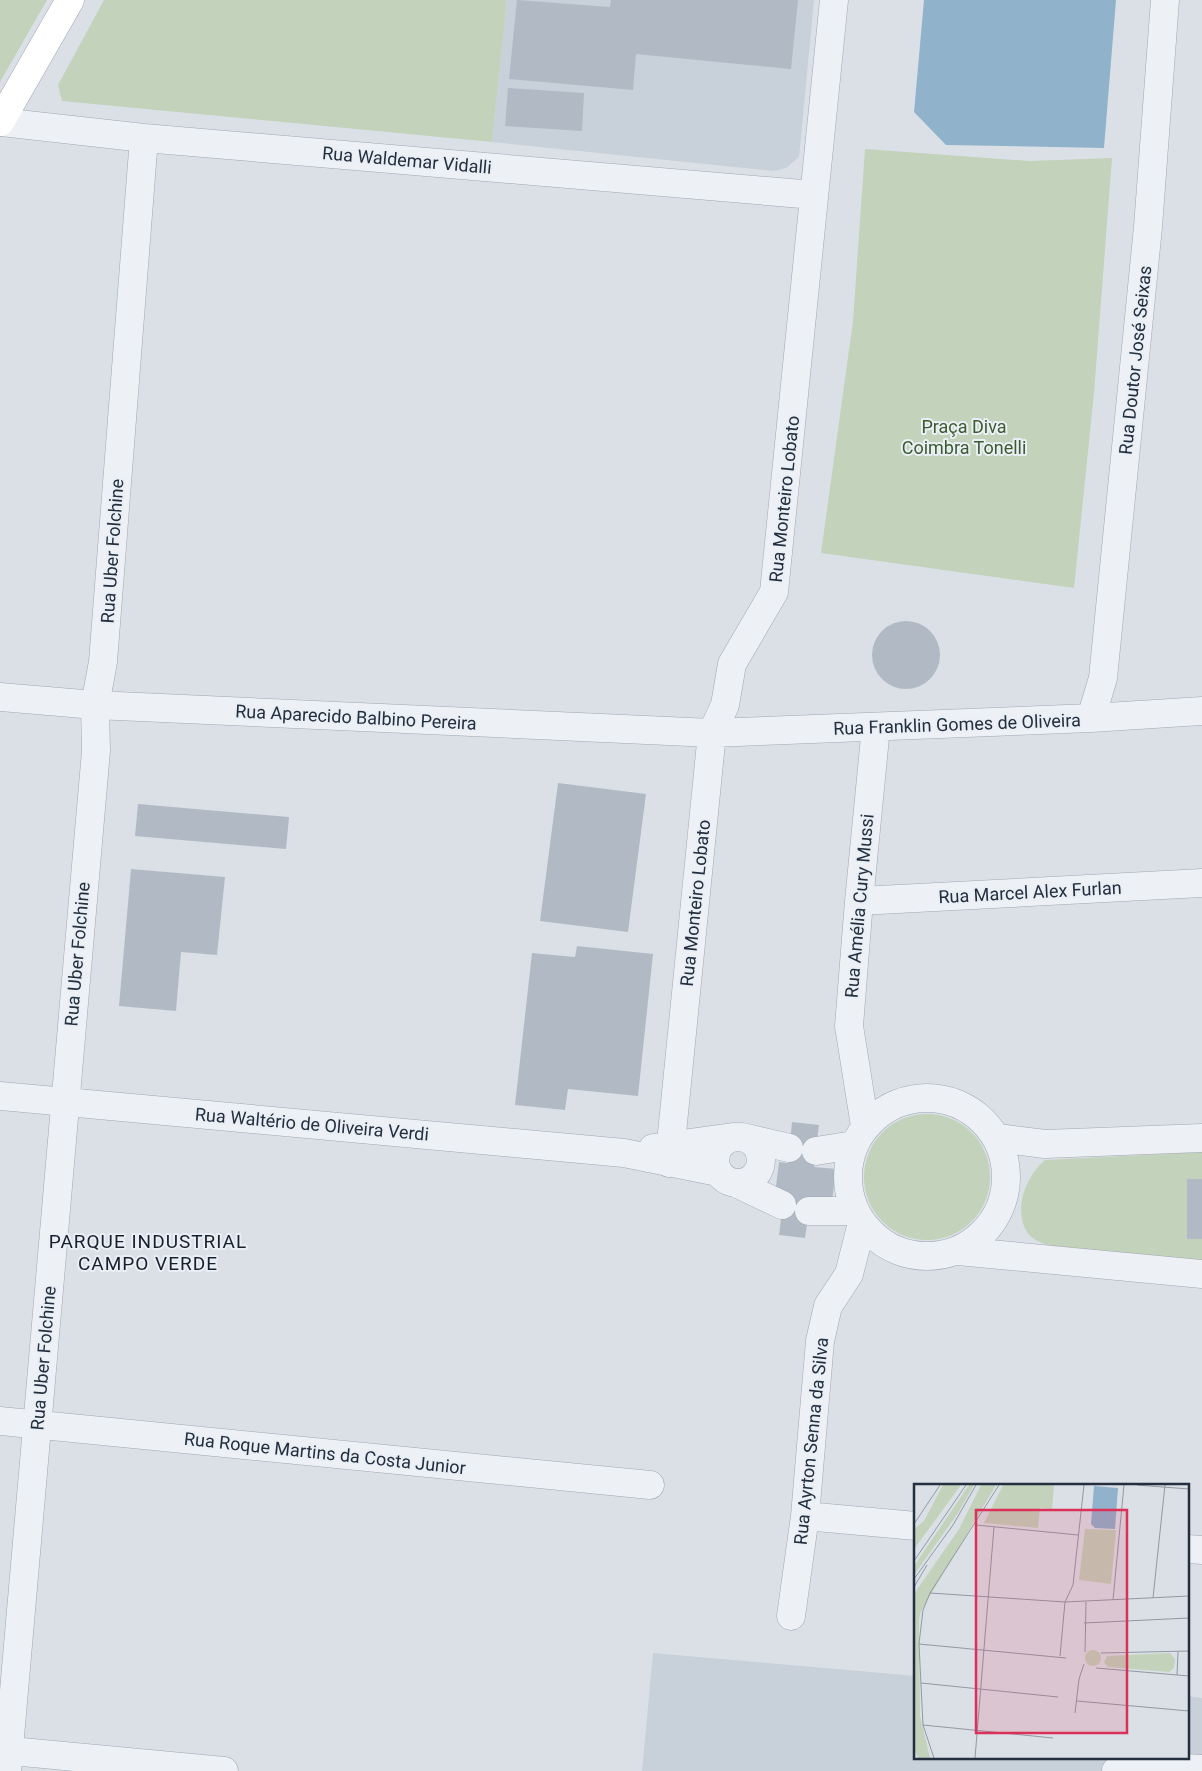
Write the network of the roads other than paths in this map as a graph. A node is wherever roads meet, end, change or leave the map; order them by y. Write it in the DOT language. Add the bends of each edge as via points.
graph roads {
  1 [pos="70,0"];
  2 [pos="834,0"];
  3 [pos="1165,0"];
  4 [pos="0,122"];
  5 [pos="144,138"];
  6 [pos="814,195"];
  7 [pos="0,697"];
  8 [pos="95,705"];
  9 [pos="1202,711"];
  10 [pos="1091,718"];
  11 [pos="876,727"];
  12 [pos="712,733"];
  13 [pos="1202,883"];
  14 [pos="859,901"];
  15 [pos="860,1085"];
  16 [pos="0,1096"];
  17 [pos="64,1101"];
  18 [pos="899,1102"];
  19 [pos="860,1135"];
  20 [pos="737,1137"];
  21 [pos="998,1138"];
  22 [pos="1202,1138"];
  23 [pos="1044,1144"];
  24 [pos="790,1148"];
  25 [pos="816,1151"];
  26 [pos="670,1154"];
  27 [pos="1007,1165"];
  28 [pos="728,1178"];
  29 [pos="782,1205"];
  30 [pos="808,1211"];
  31 [pos="859,1217"];
  32 [pos="991,1226"];
  33 [pos="895,1250"];
  34 [pos="958,1251"];
  35 [pos="1013,1256"];
  36 [pos="850,1274"];
  37 [pos="1202,1274"];
  38 [pos="0,1421"];
  39 [pos="38,1424"];
  40 [pos="650,1486"];
  41 [pos="805,1516"];
  42 [pos="914,1526"];
  43 [pos="791,1616"];
  44 [pos="5,1757"];
  45 [pos="1202,1769"];
  46 [pos="224,1771"];
  47 [pos="1116,1771"];
  1 -- 4 [label="main road"];
  2 -- 6 [label="street, Rua Monteiro Lobato"];
  3 -- 10 [label="street, Rua Doutor José Seixas" via="1148,227 1103,678"];
  4 -- 5 [label="street, Rua Waldemar Vidalli"];
  5 -- 6 [label="street, Rua Waldemar Vidalli"];
  5 -- 8 [label="street, Rua Uber Folchine" via="103,662"];
  6 -- 12 [label="street, Rua Monteiro Lobato" via="774,592 732,664 725,705"];
  7 -- 8 [label="street, Rua Aparecido Balbino Pereira"];
  8 -- 12 [label="street, Rua Aparecido Balbino Pereira"];
  8 -- 17 [label="street, Rua Uber Folchine" via="96,751"];
  9 -- 10 [label="street, Rua Franklin Gomes de Oliveira"];
  10 -- 11 [label="street, Rua Franklin Gomes de Oliveira"];
  11 -- 12 [label="street, Rua Franklin Gomes de Oliveira"];
  11 -- 14 [label="street, Rua Amélia Cury Mussi"];
  12 -- 26 [label="street, Rua Monteiro Lobato"];
  13 -- 14 [label="street, Rua Marcel Alex Furlan"];
  14 -- 15 [label="street, Rua Amélia Cury Mussi" via="850,1026"];
  15 -- 18 [label="street"];
  15 -- 19 [label="street, Rua Amélia Cury Mussi"];
  16 -- 17 [label="street, Rua Waltério de Oliveira Verdi"];
  17 -- 26 [label="street, Rua Waltério de Oliveira Verdi" via="624,1153"];
  17 -- 39 [label="street, Rua Uber Folchine"];
  18 -- 19 [label="street"];
  18 -- 21 [label="street" via="927,1097 955,1102 980,1116"];
  19 -- 25 [label="street"];
  19 -- 31 [label="street" via="849,1161 847,1178 849,1195"];
  20 -- 24 [label="street, Rua Waltério de Oliveira Verdi"];
  20 -- 26 [label="street, Rua Waltério de Oliveira Verdi"];
  20 -- 28 [label="street" via="718,1147 715,1164"];
  20 -- 28 [label="street" via="754,1144 761,1155 760,1169 751,1180"];
  21 -- 23 [label="street"];
  21 -- 27 [label="street"];
  22 -- 23 [label="street"];
  23 -- 27 [label="street"];
  26 -- 28 [label="street, Rua Waltério de Oliveira Verdi"];
  27 -- 32 [label="street" via="1002,1207"];
  28 -- 29 [label="street, Rua Waltério de Oliveira Verdi"];
  30 -- 31 [label="street"];
  31 -- 33 [label="street" via="877,1239"];
  31 -- 36 [label="street, Rua Ayrton Senna da Silva"];
  32 -- 34 [label="street"];
  32 -- 35 [label="street"];
  33 -- 34 [label="street" via="915,1256 937,1256"];
  33 -- 36 [label="street, Rua Ayrton Senna da Silva"];
  34 -- 35 [label="street"];
  35 -- 37 [label="street"];
  36 -- 41 [label="street, Rua Ayrton Senna da Silva" via="828,1306 820,1341"];
  38 -- 39 [label="street, Rua Roque Martins da Costa Junior"];
  39 -- 40 [label="street, Rua Roque Martins da Costa Junior"];
  39 -- 44 [label="street, Rua Uber Folchine"];
  41 -- 42 [label="street"];
  41 -- 43 [label="street, Rua Ayrton Senna da Silva"];
  44 -- 46 [label="street"];
  45 -- 47 [label="street" via="1123,1764"];
}
